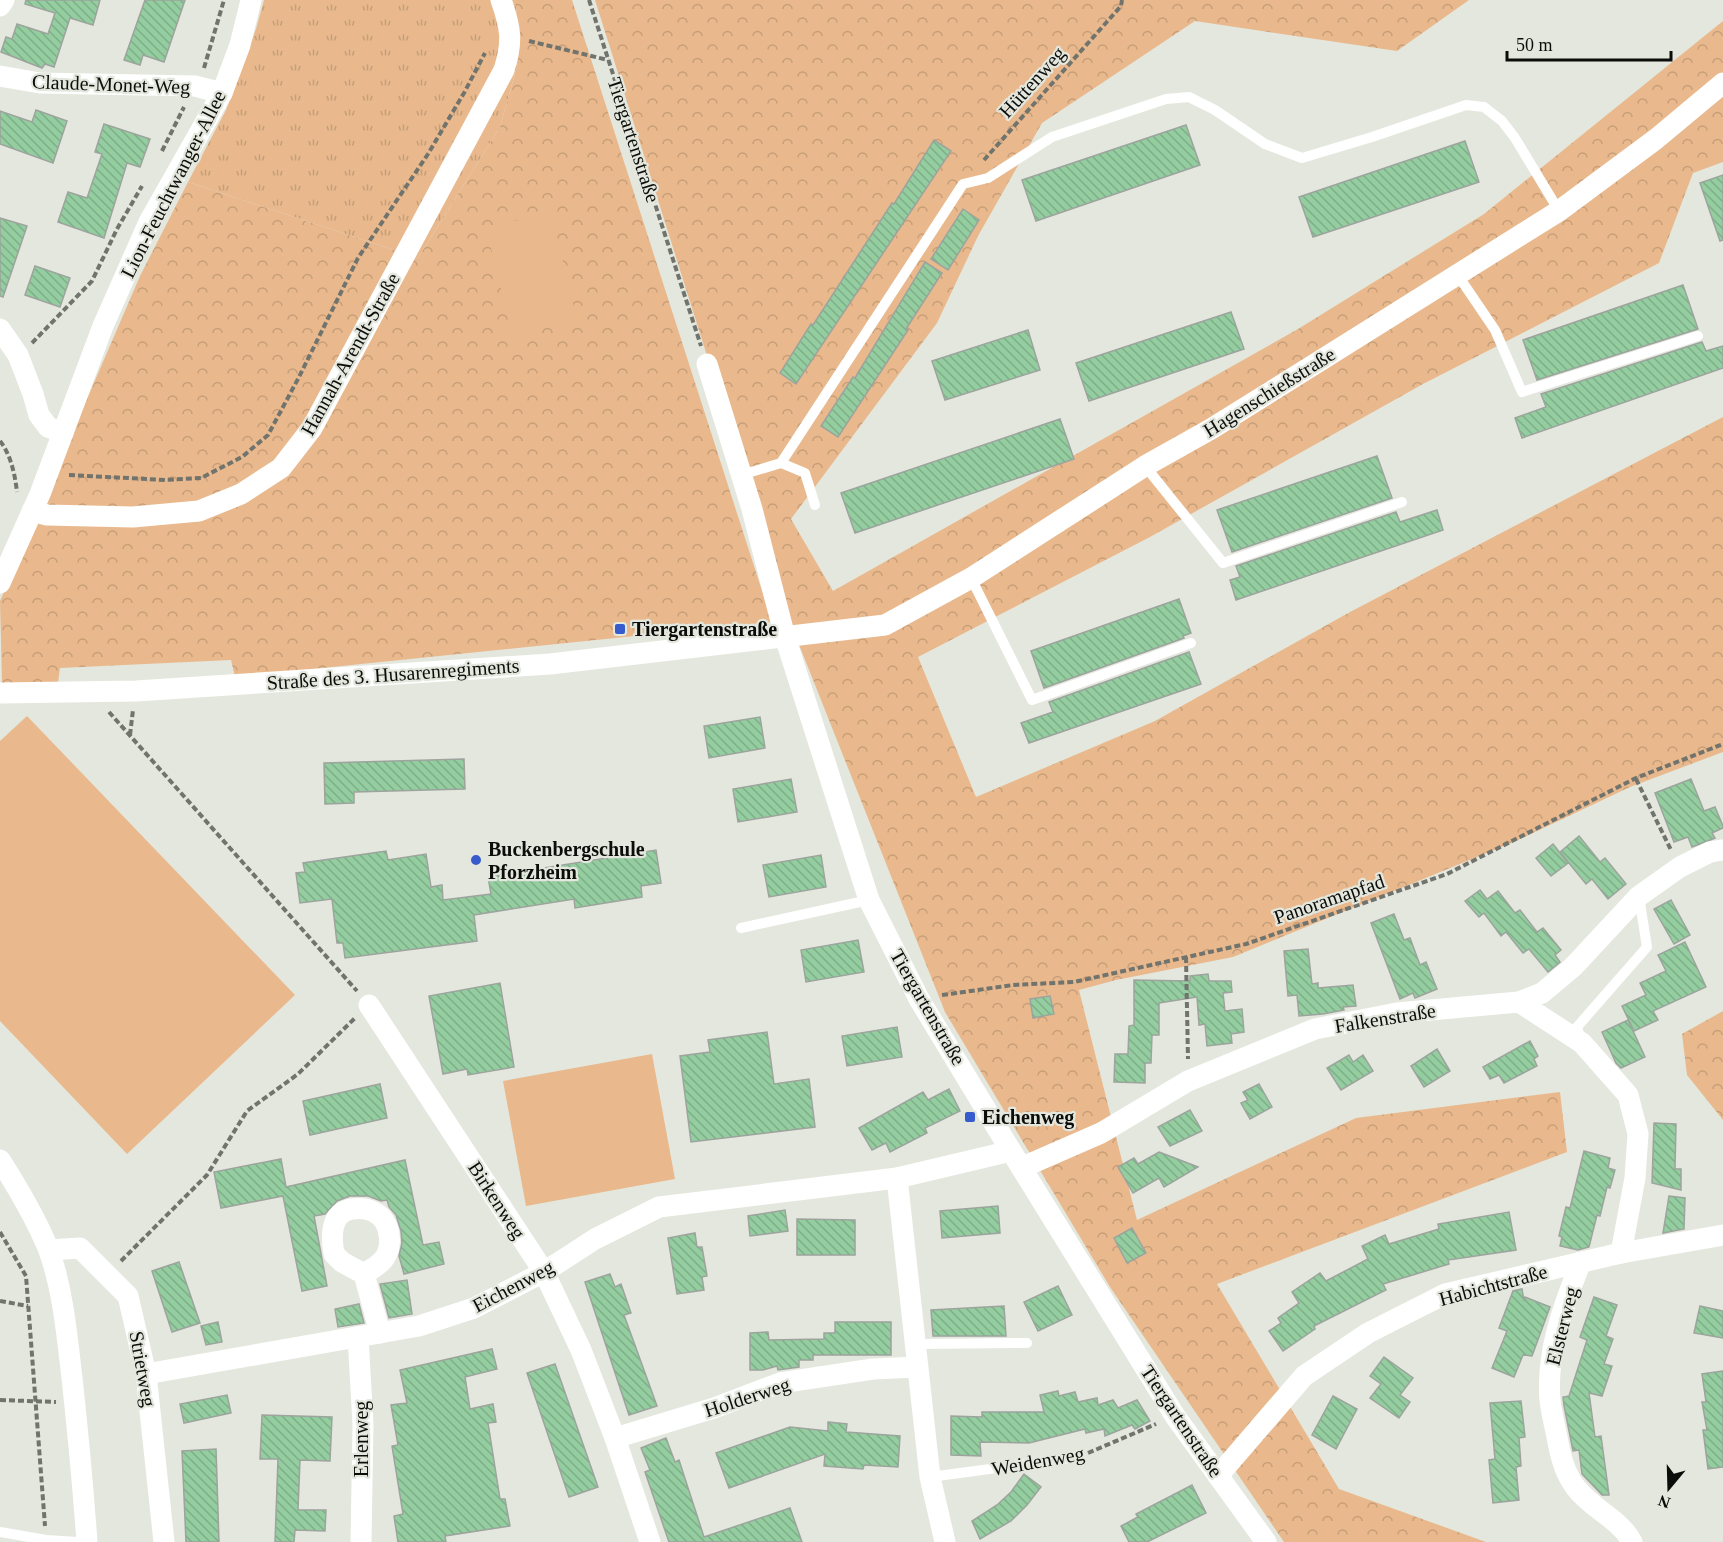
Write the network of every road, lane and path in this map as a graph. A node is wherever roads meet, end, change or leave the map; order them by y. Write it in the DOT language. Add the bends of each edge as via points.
graph roads {
  1 [pos="4,0"];
  2 [pos="224,0"];
  3 [pos="251,0"];
  4 [pos="589,0"];
  5 [pos="1122,0"];
  6 [pos="0,6"];
  7 [pos="507,19"];
  8 [pos="608,60"];
  9 [pos="0,76"];
  10 [pos="1723,83"];
  11 [pos="195,86"];
  12 [pos="222,93"];
  13 [pos="160,154"];
  14 [pos="144,183"];
  15 [pos="963,184"];
  16 [pos="1559,211"];
  17 [pos="1457,274"];
  18 [pos="0,329"];
  19 [pos="1698,336"];
  20 [pos="18,355"];
  21 [pos="707,364"];
  22 [pos="63,433"];
  23 [pos="0,441"];
  24 [pos="781,463"];
  25 [pos="1145,466"];
  26 [pos="47,473"];
  27 [pos="741,475"];
  28 [pos="1402,502"];
  29 [pos="24,504"];
  30 [pos="815,505"];
  31 [pos="971,578"];
  32 [pos="0,583"];
  33 [pos="785,637"];
  34 [pos="1191,643"];
  35 [pos="0,693"];
  36 [pos="94,693"];
  37 [pos="1723,744"];
  38 [pos="1636,778"];
  39 [pos="1723,850"];
  40 [pos="1680,867"];
  41 [pos="1639,896"];
  42 [pos="869,900"];
  43 [pos="741,927"];
  44 [pos="1186,957"];
  45 [pos="919,999"];
  46 [pos="1519,1002"];
  47 [pos="369,1005"];
  48 [pos="1582,1043"];
  49 [pos="1188,1081"];
  50 [pos="1017,1159"];
  51 [pos="0,1160"];
  52 [pos="897,1178"];
  53 [pos="0,1232"];
  54 [pos="1723,1235"];
  55 [pos="49,1250"];
  56 [pos="1622,1253"];
  57 [pos="1581,1262"];
  58 [pos="544,1272"];
  59 [pos="364,1274"];
  60 [pos="107,1275"];
  61 [pos="0,1301"];
  62 [pos="28,1306"];
  63 [pos="380,1333"];
  64 [pos="358,1337"];
  65 [pos="1027,1343"];
  66 [pos="915,1344"];
  67 [pos="917,1367"];
  68 [pos="146,1374"];
  69 [pos="0,1400"];
  70 [pos="35,1401"];
  71 [pos="75,1404"];
  72 [pos="1175,1416"];
  73 [pos="615,1438"];
  74 [pos="1073,1458"];
  75 [pos="1218,1476"];
  76 [pos="930,1477"];
  77 [pos="0,1532"];
  78 [pos="46,1540"];
  79 [pos="78,1542"];
  80 [pos="87,1542"];
  81 [pos="164,1542"];
  82 [pos="361,1542"];
  83 [pos="650,1542"];
  84 [pos="945,1542"];
  85 [pos="1266,1542"];
  86 [pos="1632,1542"];
  1 -- 6 [label="street"];
  2 -- 11 [label="path"];
  3 -- 12 [label="street, Lion-Feuchtwanger-Allee"];
  4 -- 8 [label="path, Tiergartenstraße"];
  5 -- 15 [label="path, Hüttenweg" via="1121,6"];
  7 -- 8 [label="path"];
  7 -- 26 [label="path" via="493,36 428,154 358,258 268,435 242,457 201,478 165,480"];
  7 -- 29 [label="street, Hannah-Arendt-Straße" via="510,51 504,70 312,428 281,468 241,494 199,511 132,517 47,515"];
  8 -- 21 [label="path, Tiergartenstraße"];
  9 -- 11 [label="street, Claude-Monet-Weg" via="40,83"];
  10 -- 16 [label="street, Hagenschießstraße"];
  11 -- 12 [label="street, Claude-Monet-Weg"];
  11 -- 13 [label="path"];
  12 -- 22 [label="street, Lion-Feuchtwanger-Allee" via="149,222 103,326"];
  14 -- 20 [label="path" via="92,281"];
  15 -- 16 [label="lane" via="988,178 1052,137 1166,99 1189,97 1265,144 1302,158 1466,105 1484,108 1502,121"];
  15 -- 24 [label="lane"];
  16 -- 17 [label="street, Hagenschießstraße"];
  17 -- 19 [label="lane" via="1495,330 1522,392"];
  17 -- 25 [label="street, Hagenschießstraße" via="1211,429"];
  18 -- 20 [label="street"];
  20 -- 22 [label="street" via="39,416 48,427"];
  21 -- 27 [label="street, Tiergartenstraße"];
  22 -- 26 [label="street, Lion-Feuchtwanger-Allee"];
  23 -- 29 [label="path"];
  24 -- 27 [label="lane"];
  24 -- 30 [label="lane" via="805,473"];
  25 -- 28 [label="lane" via="1222,563"];
  25 -- 31 [label="street, Hagenschießstraße"];
  26 -- 29 [label="street, Lion-Feuchtwanger-Allee"];
  27 -- 33 [label="street, Tiergartenstraße"];
  29 -- 32 [label="street, Lion-Feuchtwanger-Allee"];
  31 -- 33 [label="street, Hagenschießstraße" via="885,624"];
  31 -- 34 [label="lane" via="1032,700"];
  33 -- 36 [label="street, Straße des 3. Husarenregiments" via="550,664"];
  33 -- 42 [label="street, Tiergartenstraße"];
  35 -- 36 [label="street, Straße des 3. Husarenregiments"];
  36 -- 47 [label="path"];
  37 -- 38 [label="path, Panoramapfad"];
  38 -- 40 [label="path"];
  38 -- 44 [label="path, Panoramapfad" via="1447,874 1246,944"];
  39 -- 40 [label="street, Falkenstraße"];
  40 -- 41 [label="street, Falkenstraße"];
  41 -- 46 [label="street, Falkenstraße" via="1573,967 1542,993"];
  41 -- 48 [label="lane" via="1647,947 1577,1027"];
  42 -- 43 [label="lane"];
  42 -- 45 [label="street, Tiergartenstraße"];
  44 -- 45 [label="path, Panoramapfad" via="1074,982 1013,985"];
  44 -- 49 [label="path"];
  45 -- 50 [label="street, Tiergartenstraße"];
  46 -- 48 [label="street"];
  46 -- 49 [label="street, Falkenstraße" via="1397,1013 1315,1029"];
  47 -- 58 [label="street, Birkenweg"];
  47 -- 60 [label="path" via="298,1074 247,1111 207,1175"];
  48 -- 56 [label="street" via="1628,1095 1638,1134"];
  49 -- 50 [label="street, Falkenstraße" via="1101,1133"];
  50 -- 52 [label="street, Eichenweg"];
  50 -- 72 [label="street, Tiergartenstraße"];
  51 -- 55 [label="street"];
  52 -- 58 [label="street, Eichenweg" via="659,1207 595,1239"];
  52 -- 66 [label="street"];
  53 -- 62 [label="path" via="26,1276"];
  54 -- 56 [label="street, Habichtstraße"];
  55 -- 60 [label="street, Strietweg" via="80,1248"];
  55 -- 71 [label="street"];
  56 -- 57 [label="street, Habichtstraße"];
  57 -- 75 [label="street, Habichtstraße" via="1445,1294 1368,1332 1304,1376"];
  57 -- 86 [label="street, Elsterweg" via="1561,1314 1550,1364 1550,1401 1564,1468 1577,1489 1626,1532"];
  58 -- 63 [label="street, Eichenweg" via="474,1308 419,1326"];
  58 -- 73 [label="street, Birkenweg" via="581,1350"];
  59 -- 63 [label="street"];
  60 -- 68 [label="street, Strietweg" via="128,1296"];
  61 -- 62 [label="path"];
  62 -- 70 [label="path"];
  63 -- 64 [label="street, Eichenweg"];
  64 -- 68 [label="street, Eichenweg"];
  64 -- 82 [label="street, Erlenweg" via="363,1424"];
  65 -- 66 [label="lane"];
  66 -- 67 [label="street"];
  67 -- 73 [label="street, Holderweg" via="873,1369 780,1383"];
  67 -- 76 [label="street"];
  68 -- 81 [label="street, Strietweg"];
  69 -- 70 [label="path"];
  70 -- 71 [label="path"];
  70 -- 78 [label="path"];
  71 -- 80 [label="street"];
  72 -- 74 [label="path, Weidenweg"];
  72 -- 75 [label="street, Tiergartenstraße"];
  73 -- 83 [label="street, Birkenweg"];
  74 -- 76 [label="lane, Weidenweg"];
  75 -- 85 [label="street, Tiergartenstraße"];
  76 -- 84 [label="street"];
  77 -- 78 [label="lane"];
  78 -- 79 [label="lane"];
}
